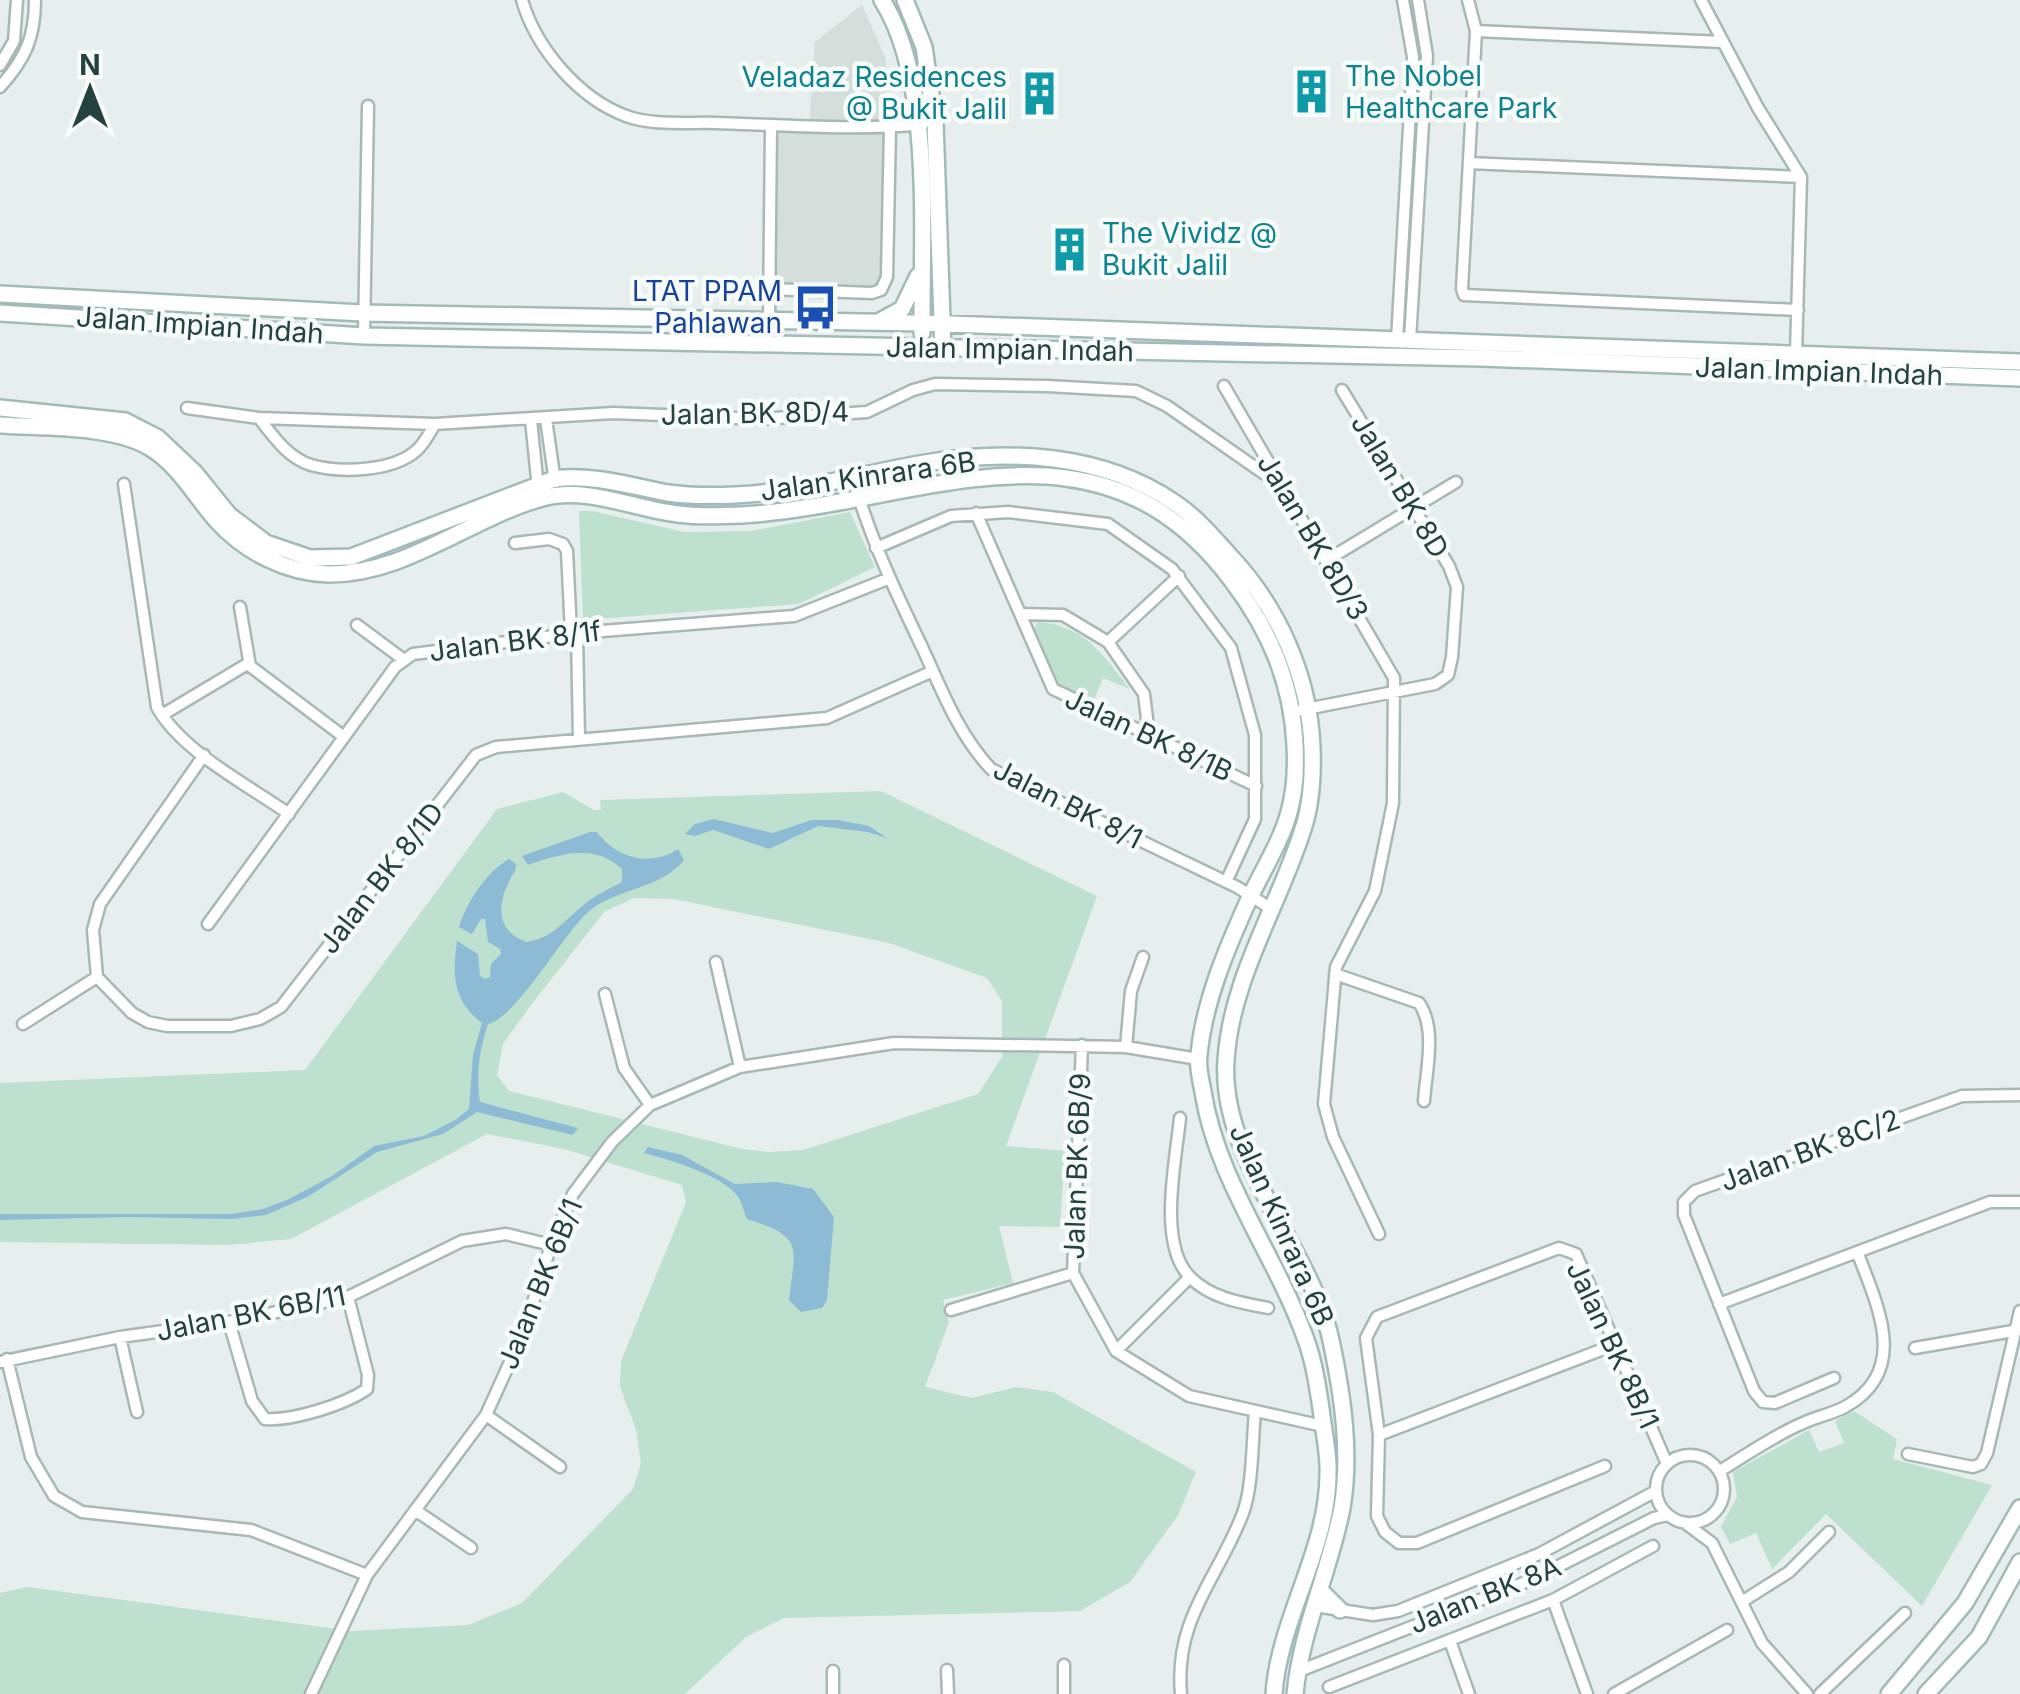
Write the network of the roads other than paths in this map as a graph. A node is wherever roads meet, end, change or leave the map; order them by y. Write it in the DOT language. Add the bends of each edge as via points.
graph roads {
  1 [pos="17,0"];
  2 [pos="34,0"];
  3 [pos="522,0"];
  4 [pos="882,0"];
  5 [pos="905,0"];
  6 [pos="1403,0"];
  7 [pos="1418,0"];
  8 [pos="1468,0"];
  9 [pos="1701,0"];
  10 [pos="1476,31"];
  11 [pos="1722,42"];
  12 [pos="0,64"];
  13 [pos="0,87"];
  14 [pos="368,106"];
  15 [pos="927,123"];
  16 [pos="772,125"];
  17 [pos="890,127"];
  18 [pos="1469,163"];
  19 [pos="1801,177"];
  20 [pos="922,265"];
  21 [pos="769,289"];
  22 [pos="0,294"];
  23 [pos="1798,310"];
  24 [pos="0,312"];
  25 [pos="363,313"];
  26 [pos="769,320"];
  27 [pos="877,322"];
  28 [pos="922,324"];
  29 [pos="943,324"];
  30 [pos="364,336"];
  31 [pos="1404,340"];
  32 [pos="922,347"];
  33 [pos="943,348"];
  34 [pos="1796,354"];
  35 [pos="2020,362"];
  36 [pos="2020,378"];
  37 [pos="1224,386"];
  38 [pos="1342,390"];
  39 [pos="0,408"];
  40 [pos="188,408"];
  41 [pos="259,418"];
  42 [pos="546,419"];
  43 [pos="531,420"];
  44 [pos="0,424"];
  45 [pos="435,424"];
  46 [pos="853,478"];
  47 [pos="1456,482"];
  48 [pos="124,484"];
  49 [pos="1282,486"];
  50 [pos="556,487"];
  51 [pos="538,491"];
  52 [pos="858,496"];
  53 [pos="1413,507"];
  54 [pos="976,513"];
  55 [pos="516,543"];
  56 [pos="876,548"];
  57 [pos="1327,560"];
  58 [pos="1179,576"];
  59 [pos="890,578"];
  60 [pos="240,608"];
  61 [pos="1021,614"];
  62 [pos="357,625"];
  63 [pos="574,633"];
  64 [pos="1108,642"];
  65 [pos="404,660"];
  66 [pos="249,664"];
  67 [pos="933,671"];
  68 [pos="1395,691"];
  69 [pos="1299,710"];
  70 [pos="162,715"];
  71 [pos="1150,735"];
  72 [pos="344,737"];
  73 [pos="579,738"];
  74 [pos="204,756"];
  75 [pos="1256,786"];
  76 [pos="289,814"];
  77 [pos="1226,882"];
  78 [pos="1252,895"];
  79 [pos="1270,908"];
  80 [pos="208,924"];
  81 [pos="1143,957"];
  82 [pos="716,962"];
  83 [pos="1335,974"];
  84 [pos="97,978"];
  85 [pos="605,994"];
  86 [pos="22,1024"];
  87 [pos="1082,1045"];
  88 [pos="1126,1047"];
  89 [pos="1198,1059"];
  90 [pos="740,1066"];
  91 [pos="2020,1095"];
  92 [pos="1424,1101"];
  93 [pos="650,1105"];
  94 [pos="1180,1118"];
  95 [pos="2020,1202"];
  96 [pos="1379,1234"];
  97 [pos="551,1245"];
  98 [pos="1858,1254"];
  99 [pos="1072,1273"];
  100 [pos="1190,1277"];
  101 [pos="348,1297"];
  102 [pos="1719,1304"];
  103 [pos="1268,1308"];
  104 [pos="952,1310"];
  105 [pos="2020,1311"];
  106 [pos="229,1322"];
  107 [pos="2014,1331"];
  108 [pos="120,1337"];
  109 [pos="1614,1345"];
  110 [pos="1915,1348"];
  111 [pos="1116,1350"];
  112 [pos="3,1360"];
  113 [pos="1834,1378"];
  114 [pos="137,1412"];
  115 [pos="1256,1412"];
  116 [pos="486,1415"];
  117 [pos="1324,1426"];
  118 [pos="1379,1435"];
  119 [pos="1908,1454"];
  120 [pos="1667,1464"];
  121 [pos="1604,1466"];
  122 [pos="560,1467"];
  123 [pos="1720,1471"];
  124 [pos="1656,1491"];
  125 [pos="2020,1508"];
  126 [pos="415,1510"];
  127 [pos="1668,1515"];
  128 [pos="1712,1516"];
  129 [pos="1685,1523"];
  130 [pos="1829,1532"];
  131 [pos="1712,1543"];
  132 [pos="1653,1546"];
  133 [pos="471,1548"];
  134 [pos="2020,1562"];
  135 [pos="367,1575"];
  136 [pos="1318,1598"];
  137 [pos="1553,1600"];
  138 [pos="1743,1600"];
  139 [pos="1340,1610"];
  140 [pos="1905,1613"];
  141 [pos="1292,1616"];
  142 [pos="1727,1630"];
  143 [pos="1450,1641"];
  144 [pos="1064,1666"];
  145 [pos="948,1670"];
  146 [pos="1299,1671"];
  147 [pos="832,1672"];
  148 [pos="1328,1687"];
  149 [pos="311,1694"];
  150 [pos="833,1694"];
  151 [pos="948,1694"];
  152 [pos="1064,1694"];
  153 [pos="1181,1694"];
  154 [pos="1274,1694"];
  155 [pos="1295,1694"];
  156 [pos="1469,1694"];
  157 [pos="1587,1694"];
  158 [pos="1614,1694"];
  159 [pos="1807,1694"];
  160 [pos="1820,1694"];
  161 [pos="1889,1694"];
  162 [pos="1926,1694"];
  1 -- 12 [label="street" via="14,41"];
  2 -- 13 [label="street" via="32,41"];
  3 -- 16 [label="street" via="541,44 572,82 626,116"];
  4 -- 15 [label="street"];
  5 -- 15 [label="street" via="924,47"];
  6 -- 31 [label="street" via="1414,57"];
  7 -- 31 [label="street" via="1427,56"];
  8 -- 10 [label="street"];
  9 -- 11 [label="street"];
  10 -- 11 [label="street"];
  10 -- 18 [label="street"];
  11 -- 19 [label="street"];
  14 -- 25 [label="street"];
  15 -- 17 [label="street"];
  15 -- 20 [label="street"];
  15 -- 29 [label="street"];
  16 -- 17 [label="street"];
  16 -- 21 [label="street"];
  17 -- 21 [label="street" via="881,290"];
  18 -- 19 [label="street"];
  18 -- 23 [label="street" via="1464,295"];
  19 -- 23 [label="street"];
  20 -- 27 [label="street" via="909,300"];
  20 -- 28 [label="street"];
  21 -- 26 [label="street"];
  22 -- 25 [label="street, Jalan Impian Indah"];
  23 -- 34 [label="street"];
  24 -- 30 [label="street, Jalan Impian Indah"];
  25 -- 26 [label="street, Jalan Impian Indah"];
  25 -- 30 [label="street"];
  26 -- 27 [label="street, Jalan Impian Indah"];
  27 -- 28 [label="street, Jalan Impian Indah"];
  28 -- 29 [label="street, Jalan Impian Indah"];
  28 -- 32 [label="street"];
  29 -- 31 [label="street, Jalan Impian Indah"];
  29 -- 33 [label="street"];
  30 -- 32 [label="street, Jalan Impian Indah"];
  31 -- 34 [label="street, Jalan Impian Indah"];
  32 -- 33 [label="street, Jalan Impian Indah"];
  33 -- 36 [label="street, Jalan Impian Indah"];
  34 -- 35 [label="street, Jalan Impian Indah"];
  37 -- 49 [label="street, Jalan BK 8D/3"];
  38 -- 53 [label="street, Jalan BK 8D"];
  39 -- 51 [label="street, Jalan Kinrara 6B" via="126,421 158,438 230,515 266,543 310,558 351,557"];
  40 -- 41 [label="street, Jalan BK 8D/4"];
  41 -- 45 [label="street, Jalan BK 8D/4"];
  41 -- 45 [label="street" via="280,445 309,464 354,470 417,451"];
  42 -- 43 [label="street, Jalan BK 8D/4"];
  42 -- 49 [label="street, Jalan BK 8D/4" via="867,412 935,384 1136,391"];
  42 -- 50 [label="street"];
  43 -- 45 [label="street, Jalan BK 8D/4"];
  43 -- 51 [label="street"];
  44 -- 51 [label="street, Jalan Kinrara 6B" via="142,443 245,546 312,572 388,564"];
  46 -- 50 [label="street, Jalan Kinrara 6B" via="731,496 674,494 574,476"];
  46 -- 52 [label="street, Jalan BK 8/1"];
  46 -- 69 [label="street, Jalan Kinrara 6B" via="929,462 1025,456 1081,462 1130,478 1202,525 1248,576 1282,632"];
  47 -- 53 [label="street"];
  48 -- 70 [label="street"];
  49 -- 57 [label="street, Jalan BK 8D/3"];
  50 -- 51 [label="street, Jalan Kinrara 6B"];
  50 -- 52 [label="street, Jalan Kinrara 6B" via="680,514 724,516"];
  52 -- 56 [label="street, Jalan BK 8/1"];
  52 -- 69 [label="street, Jalan Kinrara 6B" via="962,478 1042,474 1112,488 1170,516 1213,556 1259,618"];
  53 -- 57 [label="street"];
  53 -- 68 [label="street, Jalan BK 8D" via="1457,586 1452,656 1448,675 1436,684"];
  54 -- 56 [label="street" via="951,516"];
  54 -- 58 [label="street" via="1108,524"];
  54 -- 61 [label="street, Jalan BK 8/1B"];
  55 -- 63 [label="street" via="563,544"];
  56 -- 59 [label="street, Jalan BK 8/1"];
  57 -- 68 [label="street, Jalan BK 8D/3" via="1380,649"];
  58 -- 64 [label="street"];
  58 -- 75 [label="street" via="1231,648 1255,735"];
  59 -- 63 [label="street, Jalan BK 8/1f" via="794,616"];
  59 -- 67 [label="street, Jalan BK 8/1"];
  60 -- 66 [label="street"];
  61 -- 64 [label="street" via="1063,614"];
  61 -- 71 [label="street, Jalan BK 8/1B" via="1054,690"];
  62 -- 65 [label="street"];
  63 -- 65 [label="street, Jalan BK 8/1f"];
  63 -- 73 [label="street"];
  64 -- 71 [label="street" via="1144,694"];
  65 -- 72 [label="street, Jalan BK 8/1f"];
  66 -- 70 [label="street"];
  66 -- 72 [label="street"];
  67 -- 73 [label="street, Jalan BK 8/1D" via="827,718"];
  67 -- 77 [label="street, Jalan BK 8/1" via="971,748 991,768"];
  68 -- 69 [label="street, Jalan BK 8D"];
  68 -- 83 [label="street" via="1386,842 1368,910"];
  69 -- 78 [label="street, Jalan Kinrara 6B" via="1288,826"];
  69 -- 79 [label="street, Jalan Kinrara 6B" via="1312,747 1304,830"];
  70 -- 74 [label="street"];
  71 -- 75 [label="street, Jalan BK 8/1B"];
  72 -- 76 [label="street, Jalan BK 8/1f"];
  73 -- 84 [label="street, Jalan BK 8/1D" via="496,747 476,756 281,1007 260,1019 231,1026 148,1022"];
  74 -- 76 [label="street"];
  74 -- 84 [label="street" via="100,904 93,930"];
  75 -- 77 [label="street" via="1255,819"];
  76 -- 80 [label="street, Jalan BK 8/1f"];
  77 -- 78 [label="street, Jalan BK 8/1"];
  78 -- 79 [label="street, Jalan BK 8/1"];
  78 -- 89 [label="street, Jalan Kinrara 6B" via="1214,986"];
  79 -- 136 [label="street, Jalan Kinrara 6B" via="1225,1063 1241,1145 1307,1274 1332,1340 1346,1434 1342,1506"];
  81 -- 88 [label="street" via="1131,992"];
  82 -- 90 [label="street"];
  83 -- 92 [label="street" via="1419,1003 1428,1032"];
  83 -- 96 [label="street" via="1326,1117"];
  84 -- 86 [label="street"];
  85 -- 93 [label="street" via="624,1068"];
  87 -- 88 [label="street, Jalan BK 6B/1"];
  87 -- 90 [label="street, Jalan BK 6B/1" via="894,1043"];
  87 -- 99 [label="street, Jalan BK 6B/9"];
  88 -- 89 [label="street, Jalan BK 6B/1"];
  89 -- 117 [label="street, Jalan Kinrara 6B" via="1219,1155 1306,1338"];
  90 -- 93 [label="street, Jalan BK 6B/1"];
  91 -- 102 [label="street, Jalan BK 8C/2" via="1962,1096 1695,1191 1684,1202 1684,1215"];
  93 -- 97 [label="street, Jalan BK 6B/1" via="573,1194"];
  94 -- 100 [label="street" via="1170,1216 1176,1252"];
  95 -- 98 [label="street" via="1990,1202"];
  97 -- 101 [label="street, Jalan BK 6B/11" via="506,1234 462,1240"];
  97 -- 116 [label="street, Jalan BK 6B/1" via="524,1331"];
  98 -- 102 [label="street"];
  98 -- 123 [label="street" via="1883,1329 1883,1363 1875,1381 1843,1408 1798,1424"];
  99 -- 104 [label="street"];
  99 -- 111 [label="street, Jalan BK 6B/9"];
  100 -- 103 [label="street" via="1226,1300"];
  100 -- 111 [label="street"];
  101 -- 106 [label="street, Jalan BK 6B/11"];
  101 -- 106 [label="street" via="367,1389 279,1420 265,1419 252,1401"];
  102 -- 113 [label="street, Jalan BK 8C/2" via="1763,1402"];
  105 -- 107 [label="street"];
  106 -- 108 [label="street, Jalan BK 6B/11"];
  107 -- 110 [label="street"];
  107 -- 119 [label="street" via="1981,1464"];
  108 -- 112 [label="street, Jalan BK 6B/11"];
  108 -- 114 [label="street"];
  109 -- 118 [label="street"];
  109 -- 118 [label="street, Jalan BK 8B/1" via="1576,1254 1559,1248 1377,1317 1366,1338"];
  109 -- 120 [label="street, Jalan BK 8B/1"];
  111 -- 115 [label="street, Jalan BK 6B/9" via="1189,1396"];
  112 -- 135 [label="street" via="32,1458 54,1496 82,1512 251,1530"];
  115 -- 117 [label="street, Jalan BK 6B/9"];
  115 -- 153 [label="street" via="1246,1508 1183,1640"];
  116 -- 122 [label="street"];
  116 -- 126 [label="street, Jalan BK 6B/1"];
  117 -- 141 [label="street, Jalan Kinrara 6B" via="1328,1475 1320,1530"];
  118 -- 121 [label="street, Jalan BK 8B/1" via="1376,1516 1400,1543 1416,1543"];
  120 -- 123 [label="street" via="1695,1455"];
  120 -- 124 [label="street"];
  123 -- 128 [label="street" via="1723,1499"];
  124 -- 127 [label="street"];
  124 -- 139 [label="street, Jalan BK 8A" via="1538,1554 1398,1612"];
  125 -- 161 [label="street" via="1966,1603"];
  126 -- 133 [label="street"];
  126 -- 135 [label="street, Jalan BK 6B/1"];
  127 -- 129 [label="street"];
  127 -- 146 [label="street, Jalan BK 8A" via="1531,1580"];
  128 -- 129 [label="street"];
  128 -- 131 [label="street"];
  129 -- 131 [label="street"];
  130 -- 138 [label="street" via="1789,1572"];
  131 -- 138 [label="street"];
  132 -- 137 [label="street"];
  134 -- 162 [label="street" via="1979,1636"];
  135 -- 149 [label="street, Jalan BK 6B/1"];
  136 -- 139 [label="street"];
  136 -- 141 [label="street"];
  136 -- 146 [label="street, Jalan Kinrara 6B"];
  137 -- 143 [label="street"];
  137 -- 157 [label="street"];
  138 -- 159 [label="street" via="1762,1643"];
  140 -- 160 [label="street"];
  141 -- 154 [label="street, Jalan Kinrara 6B"];
  142 -- 158 [label="street"];
  143 -- 148 [label="street"];
  143 -- 156 [label="street"];
  144 -- 152 [label="street"];
  145 -- 151 [label="street"];
  146 -- 155 [label="street, Jalan Kinrara 6B"];
  147 -- 150 [label="street"];
}
